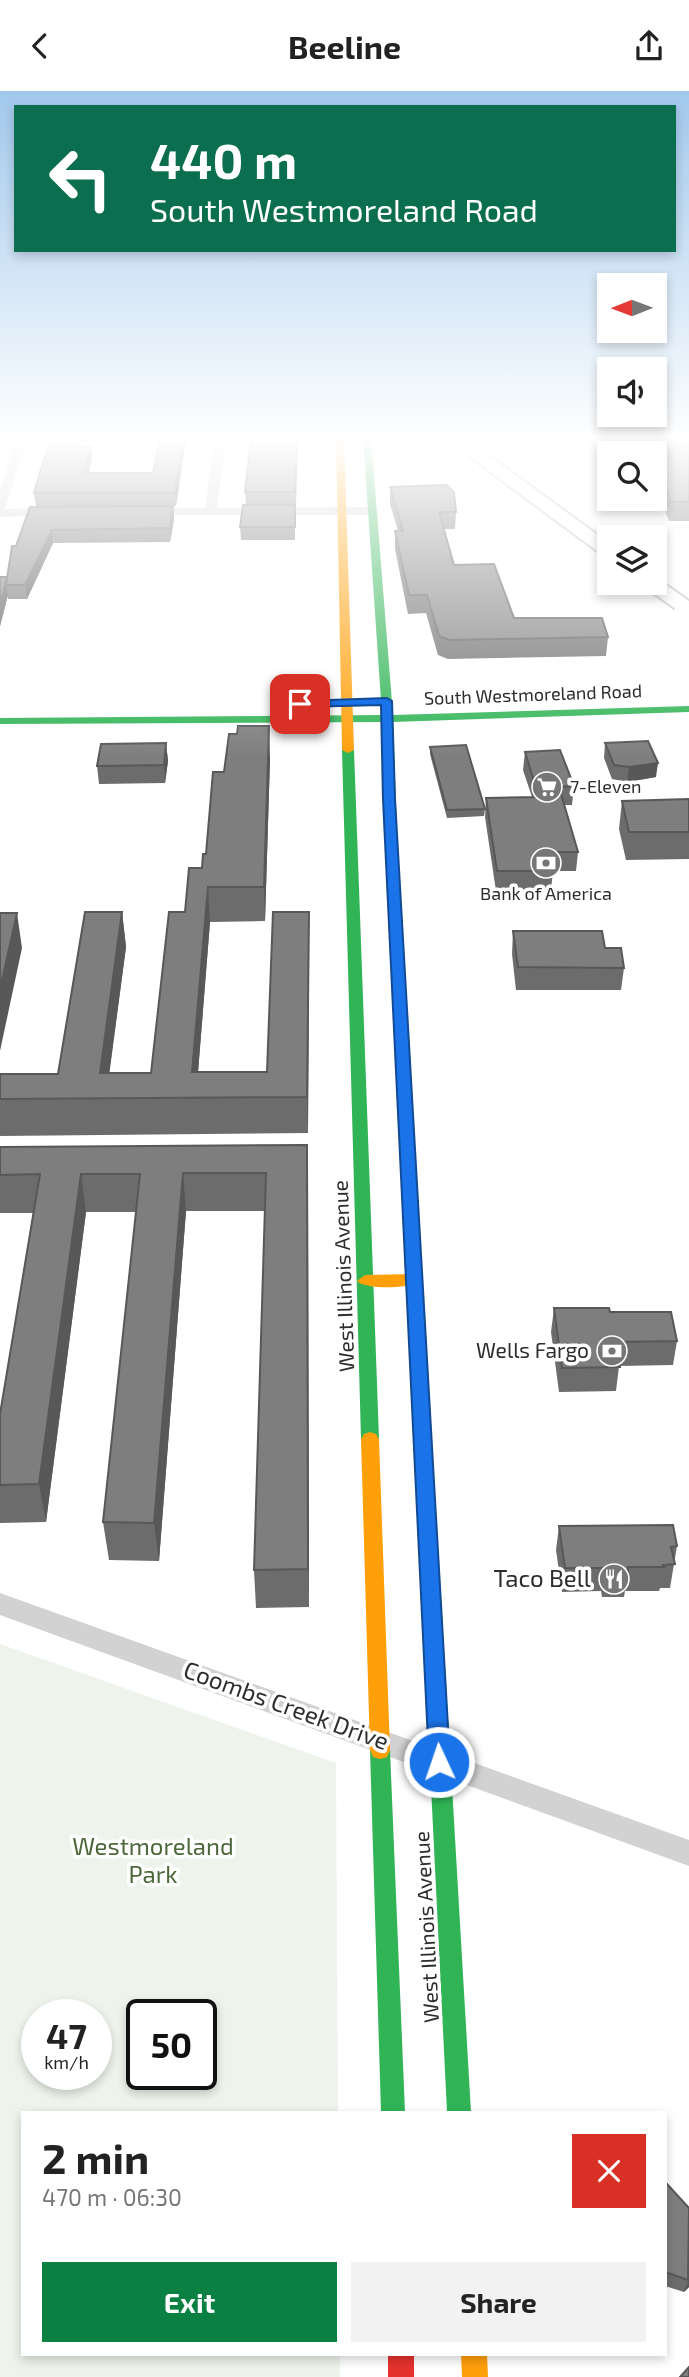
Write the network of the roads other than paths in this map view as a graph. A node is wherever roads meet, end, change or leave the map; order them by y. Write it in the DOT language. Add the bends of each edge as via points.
graph roads {
  1 [pos="343,545"];
  2 [pos="375,545"];
  3 [pos="393,701"];
  4 [pos="0,705"];
  5 [pos="689,709"];
  6 [pos="348,711"];
  7 [pos="387,718"];
  8 [pos="0,721"];
  9 [pos="391,1050"];
  10 [pos="356,1051"];
  11 [pos="414,1280"];
  12 [pos="365,1281"];
  13 [pos="0,1604"];
  14 [pos="382,1740"];
  15 [pos="439,1762"];
  16 [pos="689,1853"];
  17 [pos="393,2111"];
  18 [pos="459,2111"];
  19 [pos="401,2356"];
  20 [pos="474,2356"];
  21 [pos="401,2377"];
  22 [pos="475,2377"];
  1 -- 6 [label="main road, West Illinois Avenue"];
  2 -- 3 [label="main road, West Illinois Avenue"];
  3 -- 6 [label="main road, South Westmoreland Road"];
  3 -- 7 [label="main road, West Illinois Avenue"];
  4 -- 6 [label="main road, South Westmoreland Road"];
  5 -- 7 [label="main road, South Westmoreland Road"];
  6 -- 7 [label="main road, South Westmoreland Road"];
  6 -- 8 [label="main road, South Westmoreland Road"];
  6 -- 10 [label="main road, West Illinois Avenue"];
  7 -- 9 [label="main road, West Illinois Avenue"];
  9 -- 10 [label="main road"];
  9 -- 11 [label="main road, West Illinois Avenue"];
  10 -- 12 [label="main road, West Illinois Avenue"];
  11 -- 12 [label="main road"];
  11 -- 15 [label="main road, West Illinois Avenue"];
  12 -- 14 [label="main road, West Illinois Avenue"];
  13 -- 14 [label="street, Coombs Creek Drive"];
  14 -- 15 [label="street, Coombs Creek Drive"];
  14 -- 17 [label="main road, West Illinois Avenue"];
  15 -- 16 [label="street, Coombs Creek Drive"];
  15 -- 18 [label="main road, West Illinois Avenue"];
  19 -- 21 [label="main road"];
  20 -- 22 [label="main road"];
}
